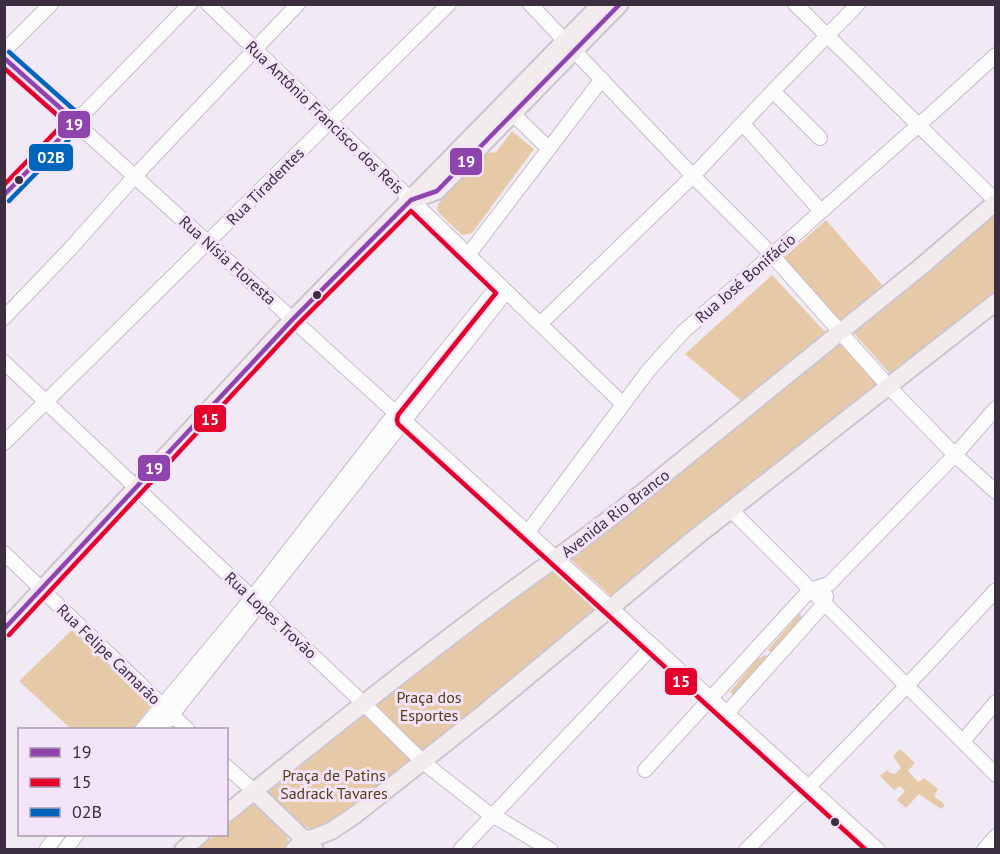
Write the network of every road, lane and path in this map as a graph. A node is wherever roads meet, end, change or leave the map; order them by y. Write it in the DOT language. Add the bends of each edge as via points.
graph roads {
  1 [pos="51,4"];
  2 [pos="190,4"];
  3 [pos="208,4"];
  4 [pos="298,4"];
  5 [pos="449,4"];
  6 [pos="530,4"];
  7 [pos="601,4"];
  8 [pos="620,4"];
  9 [pos="795,4"];
  10 [pos="858,4"];
  11 [pos="827,36"];
  12 [pos="570,46"];
  13 [pos="4,51"];
  14 [pos="255,51"];
  15 [pos="996,54"];
  16 [pos="4,58"];
  17 [pos="602,79"];
  18 [pos="773,91"];
  19 [pos="508,109"];
  20 [pos="76,122"];
  21 [pos="330,122"];
  22 [pos="742,124"];
  23 [pos="918,124"];
  24 [pos="820,138"];
  25 [pos="548,148"];
  26 [pos="135,176"];
  27 [pos="693,176"];
  28 [pos="4,196"];
  29 [pos="411,200"];
  30 [pos="996,202"];
  31 [pos="821,211"];
  32 [pos="208,242"];
  33 [pos="468,255"];
  34 [pos="772,255"];
  35 [pos="503,288"];
  36 [pos="996,302"];
  37 [pos="4,318"];
  38 [pos="293,319"];
  39 [pos="540,324"];
  40 [pos="840,332"];
  41 [pos="4,362"];
  42 [pos="889,387"];
  43 [pos="46,402"];
  44 [pos="623,404"];
  45 [pos="996,408"];
  46 [pos="400,416"];
  47 [pos="4,444"];
  48 [pos="955,455"];
  49 [pos="136,489"];
  50 [pos="996,492"];
  51 [pos="731,510"];
  52 [pos="528,532"];
  53 [pos="4,553"];
  54 [pos="557,558"];
  55 [pos="829,584"];
  56 [pos="43,589"];
  57 [pos="810,590"];
  58 [pos="996,590"];
  59 [pos="256,601"];
  60 [pos="825,603"];
  61 [pos="612,608"];
  62 [pos="4,630"];
  63 [pos="653,646"];
  64 [pos="907,685"];
  65 [pos="712,698"];
  66 [pos="996,702"];
  67 [pos="363,703"];
  68 [pos="167,710"];
  69 [pos="727,712"];
  70 [pos="143,728"];
  71 [pos="160,728"];
  72 [pos="187,728"];
  73 [pos="963,741"];
  74 [pos="423,762"];
  75 [pos="228,768"];
  76 [pos="645,770"];
  77 [pos="996,775"];
  78 [pos="809,787"];
  79 [pos="254,791"];
  80 [pos="228,812"];
  81 [pos="493,815"];
  82 [pos="56,836"];
  83 [pos="75,836"];
  84 [pos="199,836"];
  85 [pos="996,836"];
  86 [pos="304,846"];
  87 [pos="46,849"];
  88 [pos="65,849"];
  89 [pos="183,849"];
  90 [pos="460,849"];
  91 [pos="551,849"];
  92 [pos="746,849"];
  93 [pos="878,849"];
  94 [pos="984,849"];
  1 -- 13 [label="street"];
  2 -- 20 [label="street"];
  3 -- 14 [label="street, Rua Antônio Francisco dos Reis"];
  4 -- 14 [label="street"];
  5 -- 21 [label="street, Rua Tiradentes"];
  6 -- 12 [label="street"];
  7 -- 12 [label="main road"];
  8 -- 12 [label="main road"];
  9 -- 11 [label="street"];
  10 -- 11 [label="street"];
  11 -- 18 [label="street"];
  11 -- 23 [label="street"];
  12 -- 17 [label="street"];
  12 -- 19 [label="main road"];
  14 -- 21 [label="street, Rua Antônio Francisco dos Reis"];
  14 -- 26 [label="street"];
  15 -- 23 [label="street, Rua José Bonifácio"];
  16 -- 20 [label="street, Rua Nísia Floresta"];
  17 -- 25 [label="street"];
  17 -- 27 [label="street"];
  18 -- 22 [label="street"];
  18 -- 24 [label="street"];
  19 -- 25 [label="street"];
  19 -- 29 [label="main road" via="437,191"];
  20 -- 26 [label="street, Rua Nísia Floresta"];
  20 -- 28 [label="street"];
  21 -- 29 [label="street, Rua Antônio Francisco dos Reis"];
  21 -- 32 [label="street, Rua Tiradentes"];
  22 -- 27 [label="street"];
  22 -- 31 [label="street"];
  23 -- 30 [label="street"];
  23 -- 31 [label="street, Rua José Bonifácio"];
  25 -- 33 [label="street"];
  26 -- 32 [label="street, Rua Nísia Floresta"];
  26 -- 37 [label="street"];
  27 -- 34 [label="street"];
  27 -- 39 [label="street"];
  29 -- 33 [label="street, Rua Antônio Francisco dos Reis"];
  29 -- 38 [label="main road"];
  30 -- 40 [label="main road, Avenida Rio Branco"];
  31 -- 34 [label="street, Rua José Bonifácio"];
  32 -- 38 [label="street, Rua Nísia Floresta"];
  32 -- 43 [label="street, Rua Tiradentes"];
  33 -- 35 [label="street, Rua Antônio Francisco dos Reis"];
  34 -- 40 [label="street"];
  34 -- 44 [label="street, Rua José Bonifácio" via="684,331"];
  35 -- 39 [label="street, Rua Antônio Francisco dos Reis"];
  35 -- 46 [label="street"];
  36 -- 42 [label="main road"];
  38 -- 46 [label="street, Rua Nísia Floresta"];
  38 -- 49 [label="main road"];
  39 -- 44 [label="street, Rua Antônio Francisco dos Reis"];
  40 -- 42 [label="street"];
  40 -- 54 [label="main road, Avenida Rio Branco"];
  41 -- 43 [label="street, Rua Lopes Trovão"];
  42 -- 48 [label="street"];
  42 -- 51 [label="main road"];
  43 -- 47 [label="street, Rua Tiradentes"];
  43 -- 49 [label="street, Rua Lopes Trovão"];
  44 -- 52 [label="street, Rua José Bonifácio"];
  45 -- 48 [label="street"];
  46 -- 52 [label="street, Rua Nísia Floresta"];
  46 -- 59 [label="street"];
  48 -- 50 [label="street"];
  48 -- 55 [label="street"];
  49 -- 56 [label="main road"];
  49 -- 59 [label="street, Rua Lopes Trovão"];
  51 -- 57 [label="street"];
  51 -- 61 [label="main road"];
  52 -- 54 [label="street, Rua Nísia Floresta"];
  53 -- 56 [label="street, Rua Felipe Camarão"];
  54 -- 61 [label="street, Rua Nísia Floresta"];
  54 -- 67 [label="main road, Avenida Rio Branco"];
  55 -- 57 [label="street"];
  55 -- 60 [label="street"];
  56 -- 62 [label="main road"];
  56 -- 68 [label="street, Rua Felipe Camarão"];
  57 -- 60 [label="street"];
  57 -- 65 [label="street"];
  58 -- 64 [label="street"];
  59 -- 67 [label="street, Rua Lopes Trovão"];
  59 -- 68 [label="street"];
  60 -- 64 [label="street"];
  60 -- 69 [label="street"];
  61 -- 63 [label="street, Rua Nísia Floresta"];
  61 -- 74 [label="main road"];
  63 -- 65 [label="street, Rua Nísia Floresta"];
  63 -- 81 [label="street"];
  64 -- 73 [label="street"];
  64 -- 78 [label="street"];
  65 -- 69 [label="street, Rua Nísia Floresta"];
  65 -- 76 [label="street"];
  66 -- 73 [label="street"];
  67 -- 74 [label="street, Rua Lopes Trovão"];
  67 -- 79 [label="main road, Avenida Rio Branco"];
  68 -- 70 [label="street"];
  68 -- 71 [label="street"];
  68 -- 72 [label="street, Rua Felipe Camarão"];
  69 -- 78 [label="street, Rua Nísia Floresta"];
  73 -- 77 [label="street"];
  74 -- 81 [label="street, Rua Lopes Trovão"];
  74 -- 86 [label="main road" via="346,822"];
  75 -- 79 [label="street"];
  78 -- 92 [label="street"];
  78 -- 93 [label="street, Rua Nísia Floresta"];
  79 -- 80 [label="main road, Avenida Rio Branco"];
  79 -- 86 [label="main road"];
  81 -- 90 [label="street"];
  81 -- 91 [label="street, Rua Lopes Trovão"];
  82 -- 87 [label="street"];
  83 -- 88 [label="street"];
  84 -- 89 [label="main road"];
  85 -- 94 [label="street"];
}
